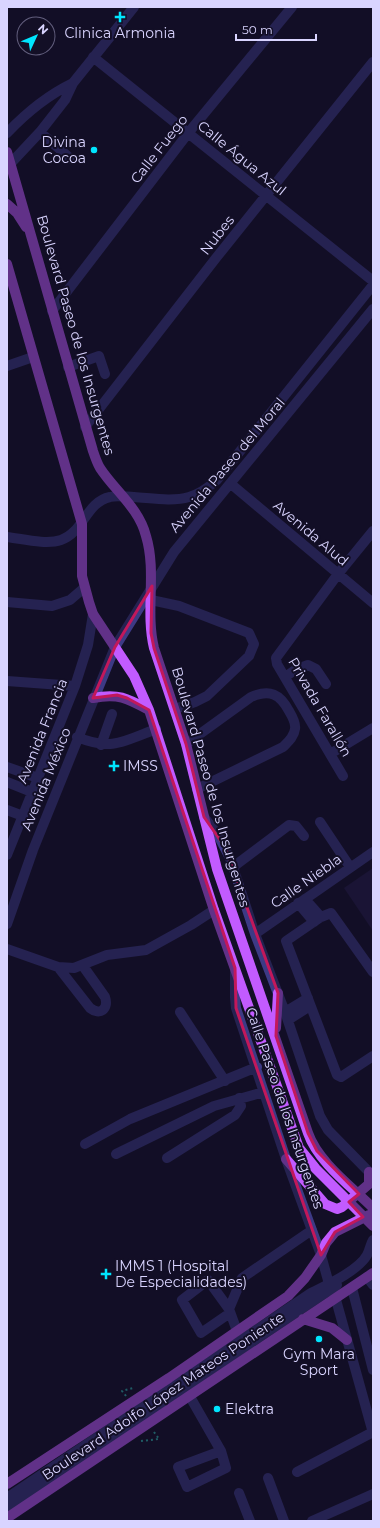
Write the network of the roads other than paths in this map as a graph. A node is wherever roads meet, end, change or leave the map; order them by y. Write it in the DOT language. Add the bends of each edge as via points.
graph roads {
  1 [pos="134,7"];
  2 [pos="292,7"];
  3 [pos="93,57"];
  4 [pos="373,62"];
  5 [pos="73,83"];
  6 [pos="40,132"];
  7 [pos="189,132"];
  8 [pos="7,133"];
  9 [pos="7,152"];
  10 [pos="71,159"];
  11 [pos="11,162"];
  12 [pos="265,196"];
  13 [pos="7,204"];
  14 [pos="35,245"];
  15 [pos="7,264"];
  16 [pos="373,281"];
  17 [pos="373,285"];
  18 [pos="373,309"];
  19 [pos="52,311"];
  20 [pos="33,357"];
  21 [pos="7,366"];
  22 [pos="68,367"];
  23 [pos="105,374"];
  24 [pos="85,427"];
  25 [pos="231,484"];
  26 [pos="124,497"];
  27 [pos="82,524"];
  28 [pos="373,531"];
  29 [pos="7,537"];
  30 [pos="338,574"];
  31 [pos="152,586"];
  32 [pos="84,588"];
  33 [pos="151,600"];
  34 [pos="7,602"];
  35 [pos="373,604"];
  36 [pos="93,614"];
  37 [pos="115,647"];
  38 [pos="285,677"];
  39 [pos="7,681"];
  40 [pos="326,684"];
  41 [pos="75,686"];
  42 [pos="93,698"];
  43 [pos="175,709"];
  44 [pos="149,710"];
  45 [pos="112,714"];
  46 [pos="373,728"];
  47 [pos="156,729"];
  48 [pos="77,737"];
  49 [pos="186,744"];
  50 [pos="101,745"];
  51 [pos="330,754"];
  52 [pos="7,767"];
  53 [pos="343,776"];
  54 [pos="38,778"];
  55 [pos="7,782"];
  56 [pos="197,789"];
  57 [pos="32,792"];
  58 [pos="7,810"];
  59 [pos="23,816"];
  60 [pos="204,817"];
  61 [pos="320,822"];
  62 [pos="304,836"];
  63 [pos="373,852"];
  64 [pos="7,854"];
  65 [pos="233,867"];
  66 [pos="350,867"];
  67 [pos="301,901"];
  68 [pos="214,910"];
  69 [pos="318,919"];
  70 [pos="7,924"];
  71 [pos="255,934"];
  72 [pos="7,949"];
  73 [pos="83,966"];
  74 [pos="58,967"];
  75 [pos="235,968"];
  76 [pos="373,972"];
  77 [pos="278,993"];
  78 [pos="309,1002"];
  79 [pos="180,1012"];
  80 [pos="287,1016"];
  81 [pos="276,1036"];
  82 [pos="373,1056"];
  83 [pos="257,1067"];
  84 [pos="225,1081"];
  85 [pos="264,1092"];
  86 [pos="240,1098"];
  87 [pos="86,1144"];
  88 [pos="116,1154"];
  89 [pos="167,1158"];
  90 [pos="286,1159"];
  91 [pos="371,1174"];
  92 [pos="373,1208"];
  93 [pos="373,1213"];
  94 [pos="373,1226"];
  95 [pos="312,1230"];
  96 [pos="373,1240"];
  97 [pos="321,1255"];
  98 [pos="373,1258"];
  99 [pos="371,1278"];
  100 [pos="352,1288"];
  101 [pos="332,1291"];
  102 [pos="229,1311"];
  103 [pos="303,1319"];
  104 [pos="237,1331"];
  105 [pos="369,1339"];
  106 [pos="347,1340"];
  107 [pos="373,1370"];
  108 [pos="189,1396"];
  109 [pos="373,1433"];
  110 [pos="221,1451"];
  111 [pos="297,1472"];
  112 [pos="268,1478"];
  113 [pos="7,1484"];
  114 [pos="239,1493"];
  115 [pos="373,1494"];
  116 [pos="7,1498"];
  117 [pos="7,1507"];
  118 [pos="7,1518"];
  119 [pos="250,1521"];
  120 [pos="284,1521"];
  121 [pos="312,1521"];
  1 -- 3 [label="street"];
  2 -- 7 [label="street, Calle Fuego"];
  3 -- 5 [label="street"];
  3 -- 7 [label="street, Calle Água Azul"];
  4 -- 12 [label="street, Nubes"];
  5 -- 6 [label="street" via="65,100"];
  5 -- 8 [label="street" via="47,98"];
  6 -- 10 [label="street"];
  6 -- 11 [label="street"];
  7 -- 12 [label="street, Calle Água Azul"];
  7 -- 19 [label="street, Calle Fuego"];
  9 -- 11 [label="main road, Boulevard Paseo de los Insurgentes"];
  11 -- 14 [label="main road, Boulevard Paseo de los Insurgentes"];
  12 -- 16 [label="street, Calle Água Azul"];
  12 -- 24 [label="street, Nubes"];
  13 -- 14 [label="main road" via="23,221"];
  14 -- 19 [label="main road, Boulevard Paseo de los Insurgentes"];
  15 -- 20 [label="main road"];
  17 -- 26 [label="street, Avenida Paseo del Moral" via="217,480 189,498"];
  18 -- 25 [label="street, Avenida Paseo del Moral"];
  19 -- 22 [label="main road, Boulevard Paseo de los Insurgentes"];
  20 -- 21 [label="street"];
  20 -- 27 [label="main road"];
  22 -- 23 [label="street" via="99,356"];
  22 -- 24 [label="main road, Boulevard Paseo de los Insurgentes"];
  24 -- 26 [label="main road, Boulevard Paseo de los Insurgentes" via="100,467"];
  25 -- 30 [label="street, Avenida Alud"];
  25 -- 31 [label="street, Avenida Paseo del Moral" via="174,552"];
  26 -- 27 [label="street, Avenida Paseo del Moral" via="110,496 102,500 88,511"];
  26 -- 31 [label="main road, Boulevard Paseo de los Insurgentes" via="137,515 146,535"];
  27 -- 29 [label="street, Avenida Paseo del Moral" via="68,537 60,540"];
  27 -- 32 [label="main road"];
  28 -- 30 [label="street, Privada Farallón"];
  30 -- 35 [label="street, Avenida Alud"];
  30 -- 38 [label="street, Privada Farallón" via="278,654 277,664"];
  31 -- 33 [label="main road, Boulevard Paseo de los Insurgentes"];
  31 -- 37 [label="street, Avenida Paseo del Moral"];
  32 -- 34 [label="street" via="70,600 52,606"];
  32 -- 36 [label="main road"];
  33 -- 43 [label="main road, Boulevard Paseo de los Insurgentes" via="151,633"];
  33 -- 43 [label="street" via="179,606 249,633 254,644 249,656 207,696"];
  36 -- 37 [label="main road"];
  36 -- 41 [label="street, Avenida Francia" via="88,645"];
  37 -- 42 [label="street, Avenida México"];
  37 -- 44 [label="main road" via="134,676"];
  38 -- 40 [label="street" via="295,670 308,666 316,669"];
  38 -- 51 [label="street, Privada Farallón"];
  39 -- 41 [label="street"];
  41 -- 54 [label="street, Avenida Francia"];
  42 -- 44 [label="main road" via="117,695"];
  42 -- 48 [label="street, Avenida México"];
  43 -- 49 [label="main road, Boulevard Paseo de los Insurgentes"];
  44 -- 47 [label="main road"];
  45 -- 50 [label="street"];
  46 -- 51 [label="street"];
  47 -- 50 [label="street" via="117,743"];
  47 -- 68 [label="main road"];
  48 -- 50 [label="street"];
  48 -- 70 [label="street, Avenida México"];
  49 -- 56 [label="main road, Boulevard Paseo de los Insurgentes"];
  49 -- 56 [label="street" via="251,697 261,693 273,694 284,701 292,716 295,729 291,739 283,746"];
  51 -- 53 [label="street, Privada Farallón"];
  52 -- 54 [label="street"];
  54 -- 57 [label="street, Avenida Francia"];
  55 -- 57 [label="street"];
  56 -- 60 [label="main road, Boulevard Paseo de los Insurgentes"];
  57 -- 59 [label="street, Avenida Francia"];
  58 -- 59 [label="street"];
  59 -- 64 [label="street, Avenida Francia"];
  60 -- 65 [label="street" via="222,841"];
  60 -- 81 [label="main road, Boulevard Paseo de los Insurgentes" via="217,869"];
  61 -- 66 [label="street"];
  62 -- 65 [label="street" via="296,826 289,825"];
  63 -- 66 [label="street, Calle Niebla"];
  65 -- 71 [label="street"];
  66 -- 67 [label="street, Calle Niebla"];
  67 -- 69 [label="street"];
  67 -- 71 [label="street, Calle Niebla"];
  68 -- 73 [label="street" via="158,945 134,953 108,956"];
  68 -- 75 [label="main road"];
  69 -- 76 [label="street" via="329,913 334,915"];
  69 -- 78 [label="street" via="286,941"];
  71 -- 77 [label="street"];
  72 -- 74 [label="street"];
  73 -- 74 [label="street"];
  73 -- 74 [label="street" via="105,997 105,1009 100,1012 90,1008"];
  75 -- 83 [label="street, Calle Paseo de los Insurgentes" via="236,1008"];
  75 -- 94 [label="main road" via="299,1148 316,1169"];
  77 -- 80 [label="street"];
  77 -- 81 [label="main road"];
  78 -- 80 [label="street"];
  78 -- 82 [label="street" via="338,1076 341,1077"];
  79 -- 84 [label="street"];
  80 -- 91 [label="street" via="320,1116 328,1130"];
  81 -- 92 [label="main road, Boulevard Paseo de los Insurgentes" via="311,1142 325,1161"];
  83 -- 84 [label="street"];
  83 -- 85 [label="street, Calle Paseo de los Insurgentes"];
  84 -- 87 [label="street" via="130,1120"];
  85 -- 86 [label="street"];
  85 -- 90 [label="street, Calle Paseo de los Insurgentes"];
  86 -- 88 [label="street" via="214,1106"];
  86 -- 89 [label="street" via="241,1106 236,1115"];
  90 -- 91 [label="main road" via="331,1208 342,1207 366,1188"];
  90 -- 95 [label="street, Calle Paseo de los Insurgentes"];
  93 -- 97 [label="main road, Boulevard Adolfo López Mateos Poniente" via="336,1232 326,1243"];
  95 -- 97 [label="street, Calle Paseo de los Insurgentes"];
  95 -- 102 [label="street" via="242,1278"];
  96 -- 101 [label="street" via="368,1254"];
  97 -- 101 [label="street, Calle Paseo de los Insurgentes"];
  97 -- 104 [label="main road, Boulevard Adolfo López Mateos Poniente" via="297,1287"];
  98 -- 101 [label="street"];
  99 -- 100 [label="main road, Boulevard Adolfo López Mateos Poniente"];
  100 -- 101 [label="main road, Boulevard Adolfo López Mateos Poniente"];
  100 -- 105 [label="street"];
  101 -- 103 [label="main road, Boulevard Adolfo López Mateos Poniente"];
  101 -- 106 [label="street, Calle Paseo de los Insurgentes"];
  101 -- 116 [label="street" via="147,1403"];
  101 -- 117 [label="street"];
  102 -- 102 [label="street" via="208,1280 182,1300 201,1333"];
  102 -- 104 [label="street"];
  103 -- 106 [label="main road" via="326,1325"];
  103 -- 108 [label="main road, Boulevard Adolfo López Mateos Poniente"];
  104 -- 113 [label="main road, Boulevard Adolfo López Mateos Poniente"];
  105 -- 107 [label="street"];
  106 -- 109 [label="street, Calle Paseo de los Insurgentes"];
  108 -- 110 [label="street"];
  108 -- 118 [label="main road, Boulevard Adolfo López Mateos Poniente"];
  109 -- 111 [label="street"];
  110 -- 110 [label="street" via="226,1468 187,1486 178,1467"];
  112 -- 120 [label="street"];
  114 -- 119 [label="street"];
  115 -- 121 [label="street"];
}
